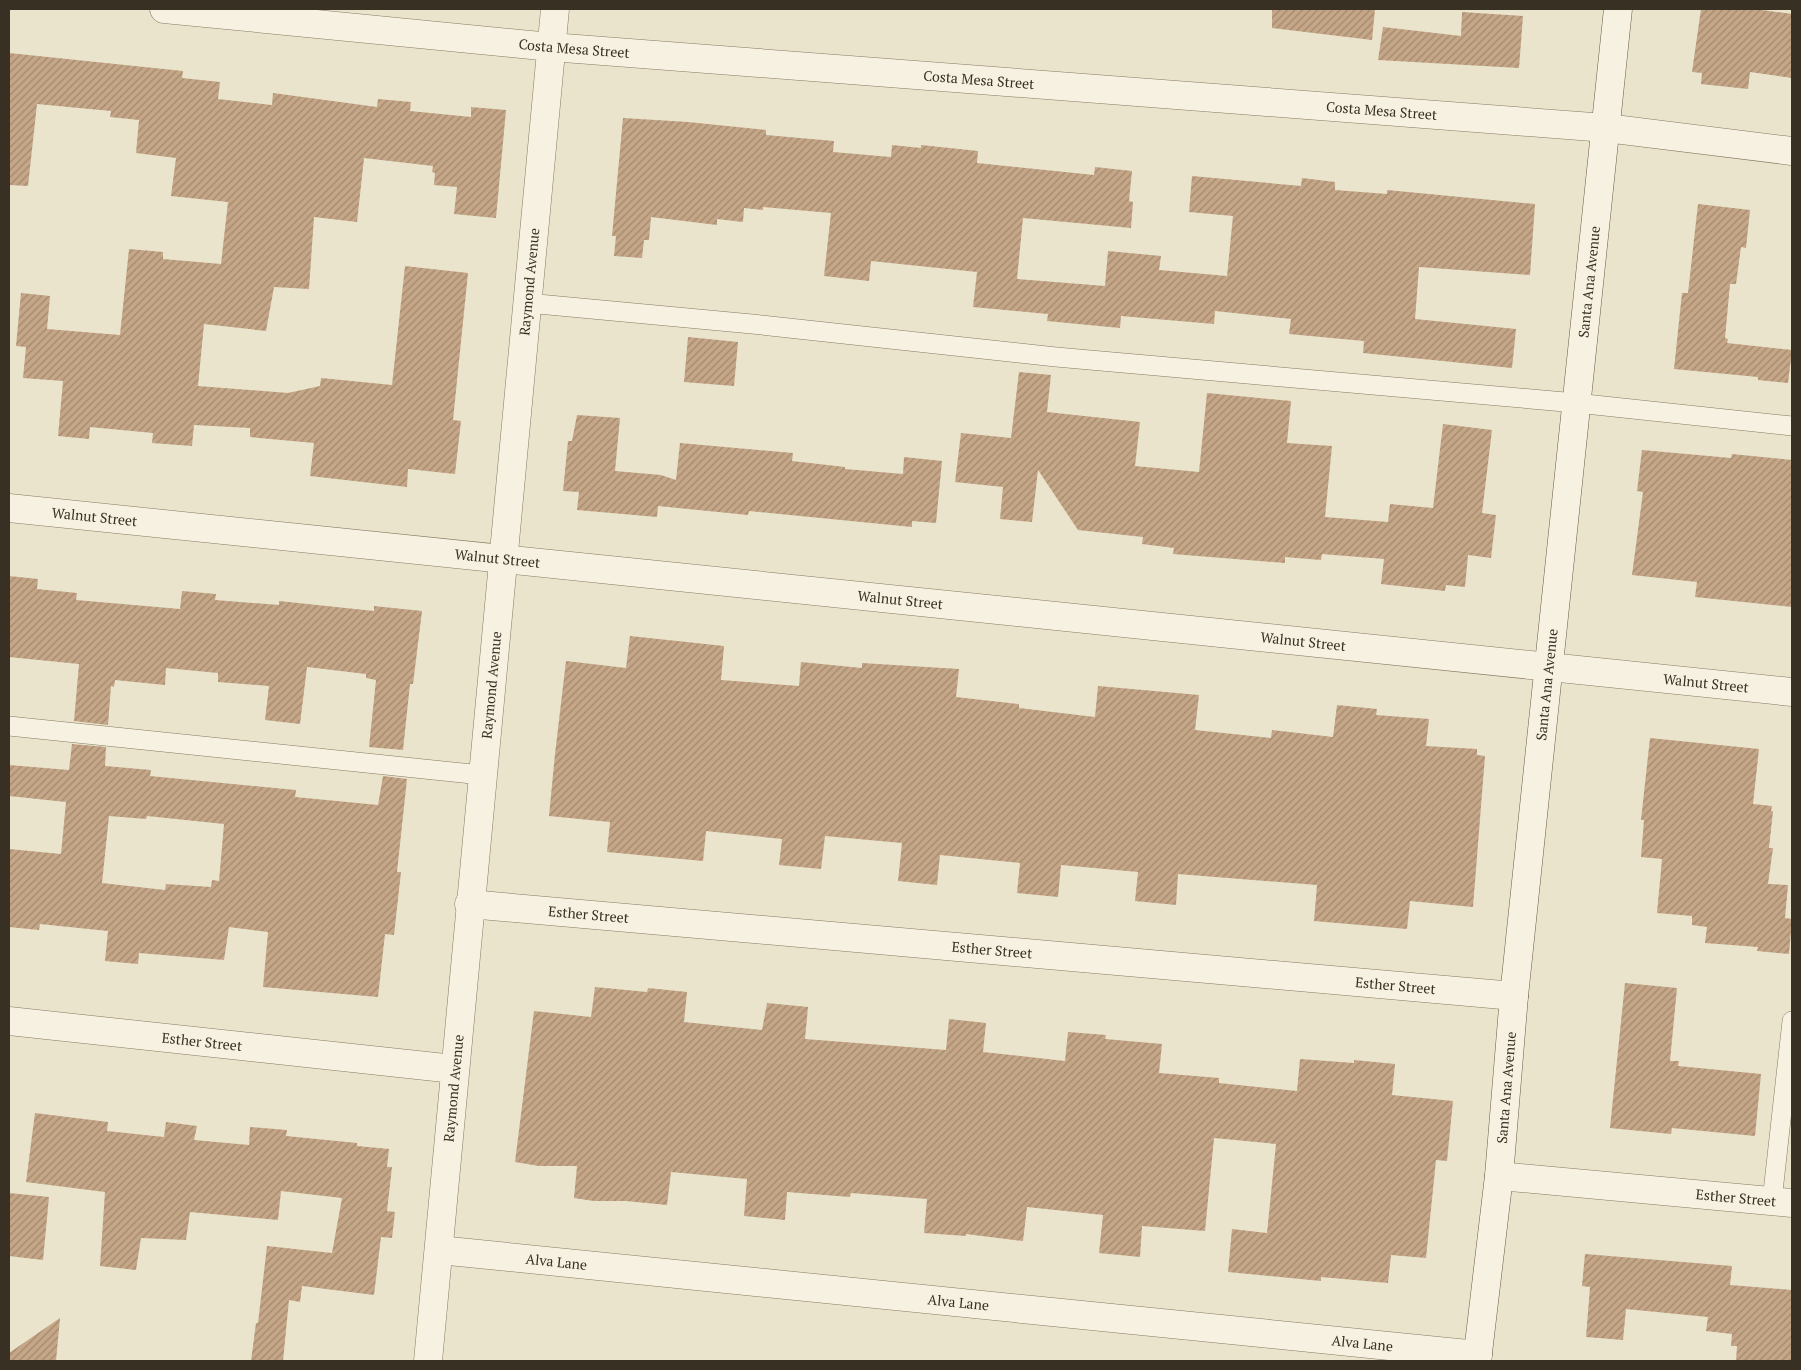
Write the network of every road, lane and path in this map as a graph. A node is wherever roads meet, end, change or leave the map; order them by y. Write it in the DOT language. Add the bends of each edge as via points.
graph roads {
  1 [pos="164,9"];
  2 [pos="555,9"];
  3 [pos="1618,9"];
  4 [pos="552,47"];
  5 [pos="1606,128"];
  6 [pos="1792,151"];
  7 [pos="527,303"];
  8 [pos="1576,402"];
  9 [pos="1792,426"];
  10 [pos="9,508"];
  11 [pos="502,558"];
  12 [pos="1548,666"];
  13 [pos="1792,692"];
  14 [pos="9,726"];
  15 [pos="482,775"];
  16 [pos="469,904"];
  17 [pos="1514,996"];
  18 [pos="9,1021"];
  19 [pos="1792,1021"];
  20 [pos="454,1069"];
  21 [pos="1499,1176"];
  22 [pos="1782,1202"];
  23 [pos="439,1250"];
  24 [pos="1478,1358"];
  25 [pos="428,1361"];
  1 -- 4 [label="street, Costa Mesa Street"];
  2 -- 4 [label="street, Raymond Avenue"];
  3 -- 5 [label="street, Santa Ana Avenue"];
  4 -- 5 [label="street, Costa Mesa Street"];
  4 -- 7 [label="street, Raymond Avenue"];
  5 -- 6 [label="street, Costa Mesa Street"];
  5 -- 8 [label="street, Santa Ana Avenue"];
  7 -- 8 [label="lane" via="1056,356"];
  7 -- 11 [label="street, Raymond Avenue"];
  8 -- 9 [label="lane"];
  8 -- 12 [label="street, Santa Ana Avenue"];
  10 -- 11 [label="street, Walnut Street"];
  11 -- 12 [label="street, Walnut Street"];
  11 -- 15 [label="street, Raymond Avenue"];
  12 -- 13 [label="street, Walnut Street"];
  12 -- 17 [label="street, Santa Ana Avenue"];
  14 -- 15 [label="lane"];
  15 -- 16 [label="street, Raymond Avenue"];
  16 -- 17 [label="street, Esther Street"];
  16 -- 20 [label="street, Raymond Avenue"];
  17 -- 21 [label="street, Santa Ana Avenue"];
  18 -- 20 [label="street, Esther Street"];
  19 -- 22 [label="lane"];
  20 -- 23 [label="street, Raymond Avenue"];
  21 -- 22 [label="street, Esther Street"];
  21 -- 24 [label="street, Santa Ana Avenue"];
  23 -- 24 [label="street, Alva Lane"];
  23 -- 25 [label="street, Raymond Avenue"];
}
